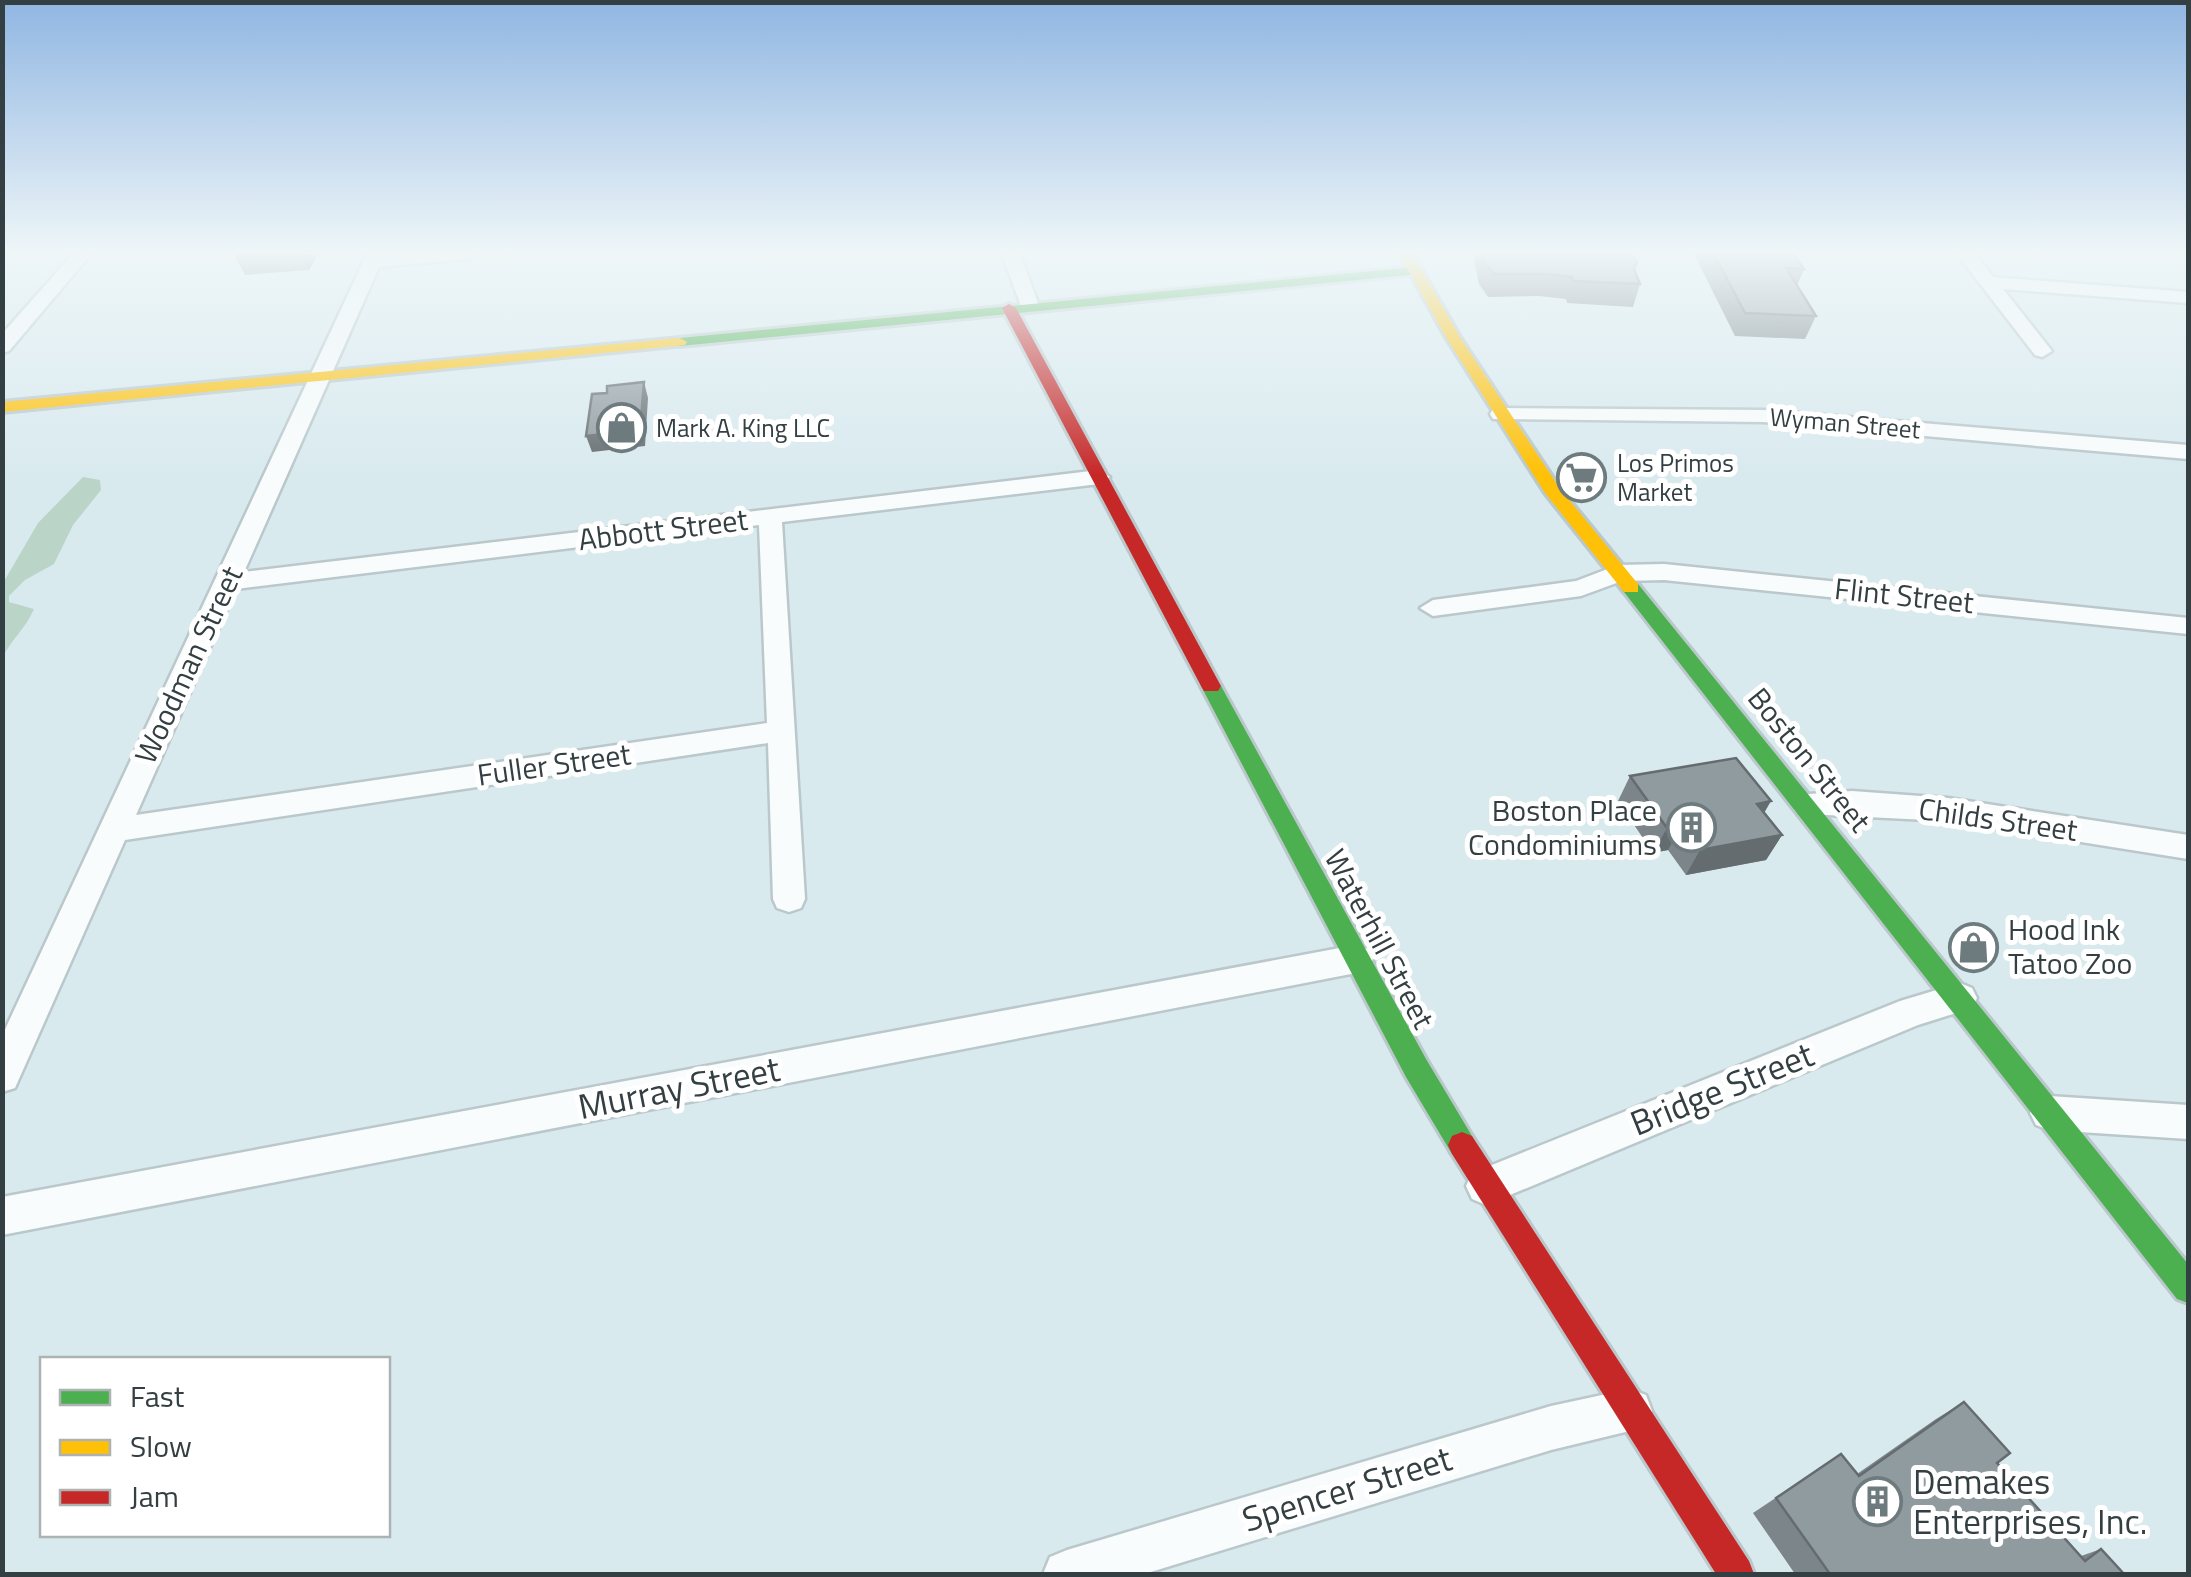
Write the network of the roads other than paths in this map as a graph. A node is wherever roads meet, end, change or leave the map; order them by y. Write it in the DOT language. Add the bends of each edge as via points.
graph roads {
  1 [pos="19,328"];
  2 [pos="342,328"];
  3 [pos="818,328"];
  4 [pos="1029,328"];
  5 [pos="1449,328"];
  6 [pos="2024,328"];
  7 [pos="2,347"];
  8 [pos="2042,351"];
  9 [pos="320,376"];
  10 [pos="2,407"];
  11 [pos="1501,414"];
  12 [pos="2188,452"];
  13 [pos="1099,477"];
  14 [pos="770,517"];
  15 [pos="1618,573"];
  16 [pos="227,582"];
  17 [pos="1434,608"];
  18 [pos="2188,626"];
  19 [pos="782,730"];
  20 [pos="1806,803"];
  21 [pos="114,830"];
  22 [pos="2188,847"];
  23 [pos="789,899"];
  24 [pos="1356,959"];
  25 [pos="1960,998"];
  26 [pos="2,1076"];
  27 [pos="2049,1113"];
  28 [pos="2188,1122"];
  29 [pos="1486,1186"];
  30 [pos="2,1216"];
  31 [pos="2188,1288"];
  32 [pos="1630,1411"];
  33 [pos="1067,1574"];
  34 [pos="1736,1574"];
  1 -- 7 [label="street"];
  2 -- 9 [label="street, Woodman Street"];
  3 -- 9 [label="street"];
  4 -- 13 [label="street, Waterhill Street"];
  5 -- 11 [label="street, Boston Street"];
  6 -- 8 [label="street"];
  9 -- 10 [label="street"];
  9 -- 16 [label="street, Woodman Street"];
  11 -- 12 [label="street, Wyman Street" via="1764,416"];
  11 -- 15 [label="street, Boston Street"];
  13 -- 14 [label="street, Abbott Street"];
  13 -- 24 [label="street, Waterhill Street"];
  14 -- 16 [label="street, Abbott Street"];
  14 -- 19 [label="street"];
  15 -- 17 [label="street, Flint Street" via="1581,588"];
  15 -- 18 [label="street, Flint Street" via="1677,572"];
  15 -- 20 [label="street, Boston Street"];
  16 -- 21 [label="street, Woodman Street"];
  19 -- 21 [label="street, Fuller Street"];
  19 -- 23 [label="street"];
  20 -- 22 [label="street, Childs Street" via="1905,806"];
  20 -- 25 [label="street, Boston Street"];
  21 -- 26 [label="street, Woodman Street"];
  24 -- 29 [label="street, Waterhill Street"];
  24 -- 30 [label="street, Murray Street"];
  25 -- 27 [label="street, Boston Street"];
  25 -- 29 [label="street, Bridge Street"];
  27 -- 28 [label="street"];
  27 -- 31 [label="street, Boston Street"];
  29 -- 32 [label="street, Waterhill Street"];
  32 -- 33 [label="street, Spencer Street" via="1550,1428"];
  32 -- 34 [label="street, Waterhill Street"];
}
